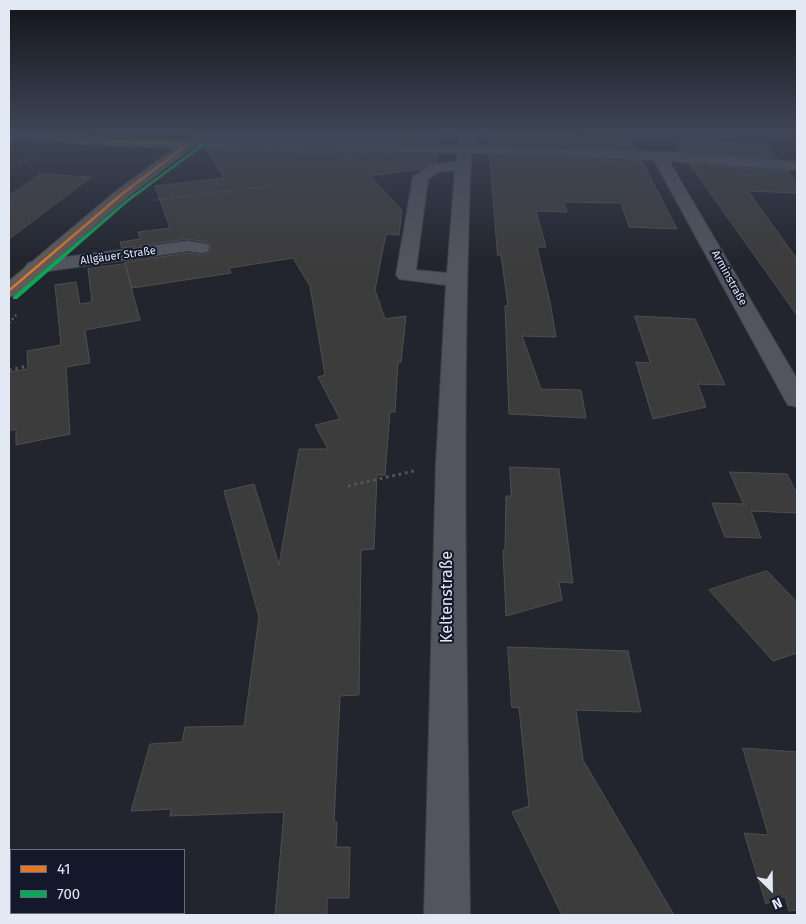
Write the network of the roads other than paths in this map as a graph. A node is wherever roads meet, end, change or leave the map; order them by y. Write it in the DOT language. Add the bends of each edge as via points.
graph roads {
  1 [pos="145,177"];
  2 [pos="421,177"];
  3 [pos="463,177"];
  4 [pos="671,177"];
  5 [pos="201,248"];
  6 [pos="35,267"];
  7 [pos="456,280"];
  8 [pos="9,292"];
  9 [pos="797,400"];
  10 [pos="447,915"];
  1 -- 6 [label="main road, Allgäuer Straße"];
  2 -- 7 [label="street" via="406,275"];
  3 -- 7 [label="street, Keltenstraße"];
  4 -- 9 [label="street, Arminstraße"];
  5 -- 6 [label="street, Allgäuer Straße" via="188,246"];
  6 -- 8 [label="main road, Allgäuer Straße"];
  7 -- 10 [label="street, Keltenstraße" via="450,463"];
}
